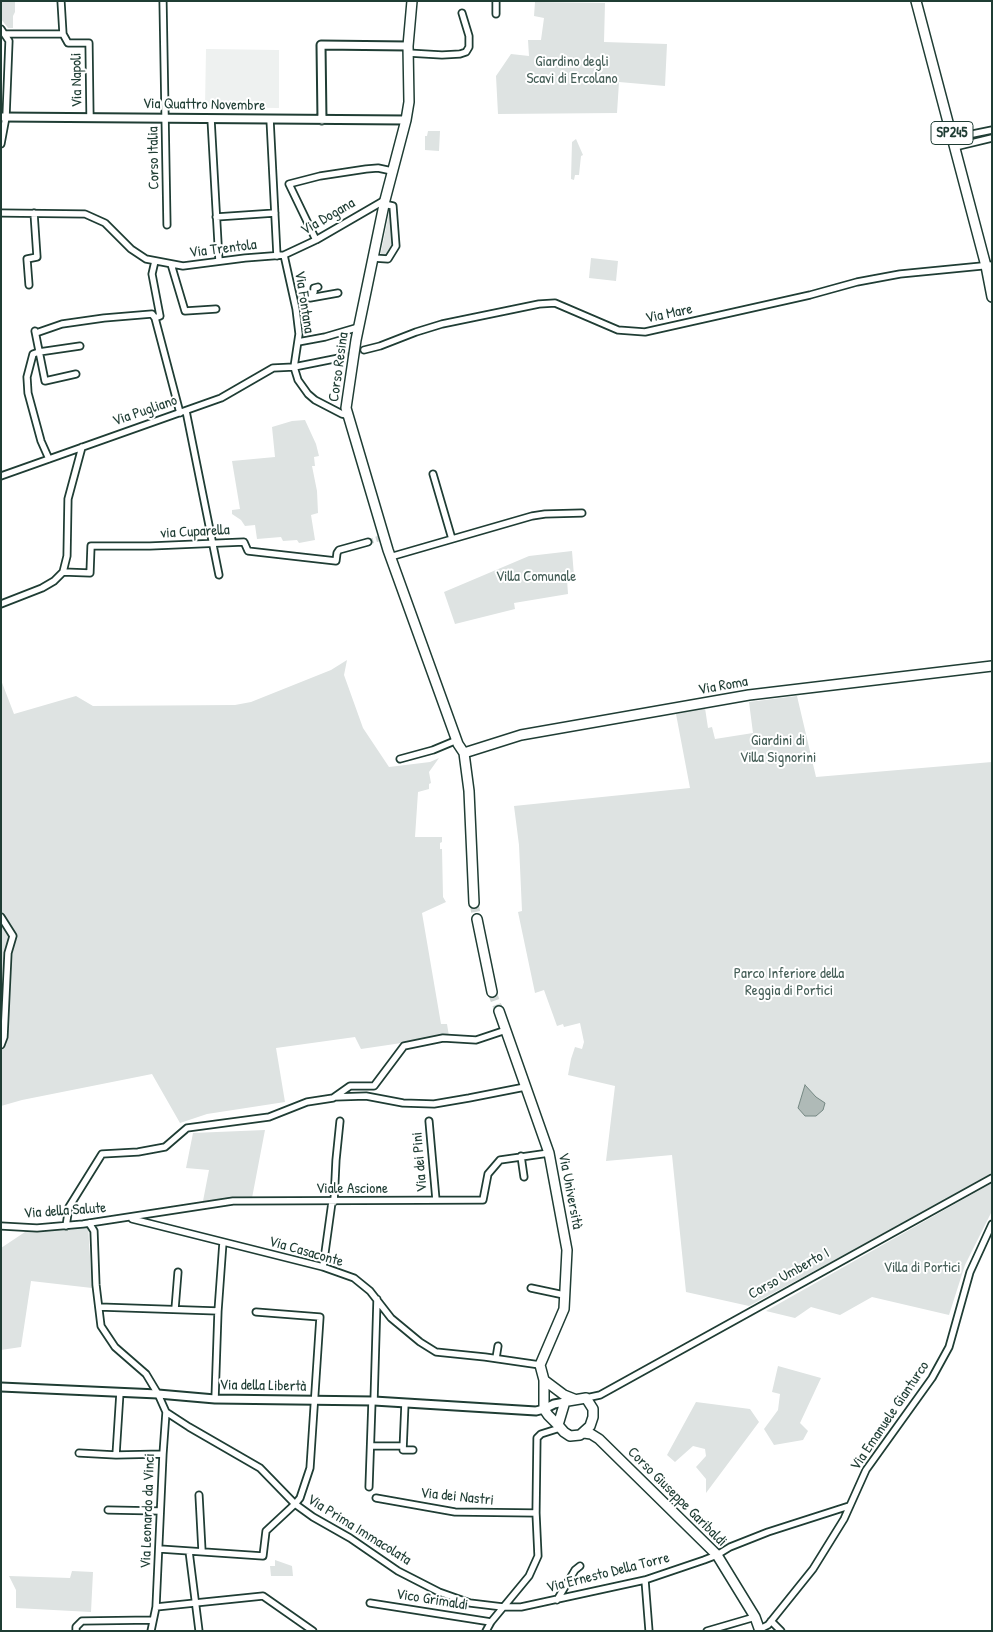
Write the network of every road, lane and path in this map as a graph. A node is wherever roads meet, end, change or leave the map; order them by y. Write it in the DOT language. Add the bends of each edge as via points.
graph roads {
  1 [pos="61,1"];
  2 [pos="164,1"];
  3 [pos="412,1"];
  4 [pos="496,1"];
  5 [pos="916,1"];
  6 [pos="462,13"];
  7 [pos="496,14"];
  8 [pos="3,32"];
  9 [pos="63,34"];
  10 [pos="408,49"];
  11 [pos="4,117"];
  12 [pos="90,117"];
  13 [pos="166,117"];
  14 [pos="212,119"];
  15 [pos="270,119"];
  16 [pos="322,120"];
  17 [pos="406,120"];
  18 [pos="992,130"];
  19 [pos="992,138"];
  20 [pos="954,142"];
  21 [pos="1,144"];
  22 [pos="392,171"];
  23 [pos="384,202"];
  24 [pos="1,213"];
  25 [pos="34,213"];
  26 [pos="275,213"];
  27 [pos="216,217"];
  28 [pos="167,225"];
  29 [pos="316,240"];
  30 [pos="281,255"];
  31 [pos="373,258"];
  32 [pos="155,261"];
  33 [pos="219,261"];
  34 [pos="171,264"];
  35 [pos="989,265"];
  36 [pos="29,285"];
  37 [pos="318,287"];
  38 [pos="338,293"];
  39 [pos="992,297"];
  40 [pos="216,309"];
  41 [pos="155,318"];
  42 [pos="359,327"];
  43 [pos="298,342"];
  44 [pos="80,346"];
  45 [pos="364,350"];
  46 [pos="39,352"];
  47 [pos="339,358"];
  48 [pos="294,367"];
  49 [pos="76,374"];
  50 [pos="183,412"];
  51 [pos="347,415"];
  52 [pos="82,447"];
  53 [pos="48,459"];
  54 [pos="433,474"];
  55 [pos="1,476"];
  56 [pos="582,512"];
  57 [pos="452,539"];
  58 [pos="368,542"];
  59 [pos="212,543"];
  60 [pos="390,557"];
  61 [pos="63,572"];
  62 [pos="219,575"];
  63 [pos="1,604"];
  64 [pos="992,666"];
  65 [pos="457,740"];
  66 [pos="464,754"];
  67 [pos="400,759"];
  68 [pos="474,903"];
  69 [pos="1,917"];
  70 [pos="477,919"];
  71 [pos="492,992"];
  72 [pos="499,1010"];
  73 [pos="506,1030"];
  74 [pos="1,1045"];
  75 [pos="525,1087"];
  76 [pos="333,1098"];
  77 [pos="340,1121"];
  78 [pos="429,1121"];
  79 [pos="549,1153"];
  80 [pos="521,1156"];
  81 [pos="524,1177"];
  82 [pos="992,1178"];
  83 [pos="436,1200"];
  84 [pos="333,1202"];
  85 [pos="130,1218"];
  86 [pos="89,1223"];
  87 [pos="992,1224"];
  88 [pos="1,1226"];
  89 [pos="66,1226"];
  90 [pos="224,1242"];
  91 [pos="322,1267"];
  92 [pos="178,1272"];
  93 [pos="531,1288"];
  94 [pos="564,1295"];
  95 [pos="377,1299"];
  96 [pos="99,1307"];
  97 [pos="175,1309"];
  98 [pos="218,1311"];
  99 [pos="256,1312"];
  100 [pos="498,1346"];
  101 [pos="496,1358"];
  102 [pos="540,1365"];
  103 [pos="544,1380"];
  104 [pos="1,1387"];
  105 [pos="120,1392"];
  106 [pos="158,1394"];
  107 [pos="600,1394"];
  108 [pos="586,1398"];
  109 [pos="215,1399"];
  110 [pos="314,1400"];
  111 [pos="570,1400"];
  112 [pos="373,1401"];
  113 [pos="405,1402"];
  114 [pos="591,1406"];
  115 [pos="544,1409"];
  116 [pos="166,1412"];
  117 [pos="592,1422"];
  118 [pos="559,1426"];
  119 [pos="584,1433"];
  120 [pos="600,1440"];
  121 [pos="371,1446"];
  122 [pos="403,1446"];
  123 [pos="412,1450"];
  124 [pos="79,1453"];
  125 [pos="163,1454"];
  126 [pos="116,1455"];
  127 [pos="369,1487"];
  128 [pos="200,1496"];
  129 [pos="376,1498"];
  130 [pos="295,1504"];
  131 [pos="849,1506"];
  132 [pos="108,1510"];
  133 [pos="160,1511"];
  134 [pos="536,1512"];
  135 [pos="160,1549"];
  136 [pos="189,1551"];
  137 [pos="202,1551"];
  138 [pos="717,1555"];
  139 [pos="580,1566"];
  140 [pos="645,1580"];
  141 [pos="556,1600"];
  142 [pos="194,1602"];
  143 [pos="370,1603"];
  144 [pos="156,1607"];
  145 [pos="503,1607"];
  146 [pos="755,1618"];
  147 [pos="153,1620"];
  148 [pos="771,1621"];
  149 [pos="491,1622"];
  150 [pos="760,1630"];
  151 [pos="76,1631"];
  152 [pos="151,1631"];
  153 [pos="199,1631"];
  154 [pos="313,1631"];
  155 [pos="486,1631"];
  156 [pos="649,1631"];
  157 [pos="707,1631"];
  158 [pos="781,1631"];
  1 -- 9 [label="street"];
  2 -- 13 [label="street, Corso Italia"];
  3 -- 10 [label="main road, Corso Resina"];
  4 -- 7 [label="street"];
  5 -- 20 [label="main road, SP245"];
  6 -- 10 [label="street" via="469,36 466,52 442,55"];
  8 -- 9 [label="street"];
  8 -- 11 [label="street" via="9,41"];
  9 -- 12 [label="street, Via Napoli" via="68,43 89,43"];
  10 -- 16 [label="street" via="321,45"];
  10 -- 17 [label="main road, Corso Resina"];
  11 -- 12 [label="street, Via Quattro Novembre"];
  11 -- 21 [label="street"];
  12 -- 13 [label="street, Via Quattro Novembre"];
  13 -- 14 [label="street, Via Quattro Novembre"];
  13 -- 28 [label="street, Corso Italia"];
  14 -- 15 [label="street, Via Quattro Novembre"];
  14 -- 27 [label="street"];
  15 -- 16 [label="street, Via Quattro Novembre"];
  15 -- 26 [label="street, Via Fontana"];
  16 -- 17 [label="street, Via Quattro Novembre"];
  17 -- 22 [label="main road, Corso Resina"];
  18 -- 20 [label="street"];
  19 -- 20 [label="street"];
  20 -- 35 [label="main road, SP245" via="964,188"];
  22 -- 23 [label="main road, Corso Resina"];
  22 -- 29 [label="street" via="366,169 288,184"];
  23 -- 29 [label="street, Via Dogana"];
  23 -- 31 [label="main road, Corso Resina"];
  23 -- 31 [label="street" via="393,206 396,246 388,259"];
  24 -- 25 [label="street, Via Trentola"];
  25 -- 32 [label="street, Via Trentola" via="85,214 105,223 131,249"];
  25 -- 36 [label="street" via="37,257 27,259"];
  26 -- 27 [label="street"];
  26 -- 30 [label="street, Via Fontana"];
  27 -- 33 [label="street"];
  29 -- 30 [label="street, Via Dogana"];
  30 -- 33 [label="street, Via Trentola"];
  30 -- 43 [label="street, Via Fontana" via="296,299"];
  31 -- 42 [label="main road, Corso Resina"];
  32 -- 34 [label="street, Via Trentola"];
  32 -- 41 [label="street" via="152,274 160,316"];
  33 -- 34 [label="street, Via Trentola" via="183,266"];
  34 -- 40 [label="street" via="185,311"];
  35 -- 39 [label="main road, SP245"];
  35 -- 45 [label="street, Via Mare" via="857,282 645,332 618,330 555,303 539,304 442,324"];
  37 -- 38 [label="street" via="308,297"];
  41 -- 46 [label="street" via="152,314 104,318 35,331"];
  41 -- 50 [label="street"];
  42 -- 43 [label="street"];
  42 -- 51 [label="main road, Corso Resina"];
  43 -- 48 [label="street, Via Fontana"];
  44 -- 46 [label="street"];
  46 -- 49 [label="street" via="45,381"];
  46 -- 53 [label="street" via="33,354 27,377 28,393"];
  47 -- 48 [label="street, Via Pugliano"];
  48 -- 50 [label="street, Via Pugliano" via="273,368 221,398"];
  48 -- 51 [label="street" via="308,394"];
  50 -- 52 [label="street, Via Pugliano"];
  50 -- 59 [label="street"];
  51 -- 60 [label="main road, Corso Resina"];
  52 -- 53 [label="street, Via Pugliano"];
  52 -- 61 [label="street" via="68,499 67,556"];
  53 -- 55 [label="street, Via Pugliano"];
  54 -- 57 [label="street"];
  56 -- 57 [label="street" via="532,516"];
  57 -- 60 [label="street"];
  58 -- 59 [label="street, via Cuparella" via="339,550 336,561 248,551 244,542"];
  59 -- 61 [label="street, via Cuparella" via="91,546 90,573"];
  59 -- 62 [label="street"];
  60 -- 65 [label="main road, Corso Resina"];
  61 -- 63 [label="street" via="42,588"];
  64 -- 66 [label="main road, Via Roma" via="749,695 521,735"];
  65 -- 66 [label="main road, Corso Resina"];
  65 -- 67 [label="street"];
  66 -- 68 [label="main road" via="469,791"];
  69 -- 74 [label="street" via="13,936 8,953"];
  70 -- 71 [label="main road"];
  72 -- 73 [label="main road, Via Università"];
  73 -- 75 [label="main road, Via Università"];
  73 -- 76 [label="street" via="476,1040 443,1038 404,1046 374,1086 350,1086"];
  75 -- 76 [label="street" via="434,1104 403,1103 366,1096"];
  75 -- 79 [label="main road, Via Università"];
  76 -- 89 [label="street" via="307,1102 268,1117 187,1128 165,1147 102,1154 69,1207"];
  77 -- 84 [label="street"];
  78 -- 83 [label="street, Via dei Pini"];
  79 -- 80 [label="street, Viale Ascione"];
  79 -- 94 [label="main road, Via Università" via="567,1250"];
  80 -- 81 [label="street"];
  80 -- 83 [label="street, Viale Ascione" via="500,1160 488,1174 483,1200"];
  82 -- 107 [label="street, Corso Umberto I"];
  83 -- 84 [label="street, Viale Ascione"];
  84 -- 85 [label="street, Viale Ascione" via="234,1202"];
  84 -- 91 [label="street"];
  85 -- 86 [label="street, Via della Salute"];
  85 -- 90 [label="street, Via Casaconte"];
  86 -- 89 [label="street, Via della Salute"];
  86 -- 96 [label="street, Via Leonardo da Vinci" via="94,1232"];
  87 -- 131 [label="street, Via Emanuele Gianturco" via="970,1272 949,1347 932,1378 866,1470"];
  88 -- 89 [label="street, Via della Salute"];
  90 -- 91 [label="street, Via Casaconte"];
  90 -- 98 [label="street"];
  91 -- 95 [label="street, Via Casaconte" via="354,1278"];
  92 -- 97 [label="street"];
  93 -- 94 [label="street"];
  94 -- 102 [label="main road, Via Università" via="564,1309"];
  95 -- 101 [label="street, Via Casaconte" via="391,1318 436,1352"];
  95 -- 112 [label="street"];
  96 -- 97 [label="street"];
  96 -- 106 [label="street, Via Leonardo da Vinci" via="101,1326 115,1348 146,1374"];
  97 -- 98 [label="street"];
  98 -- 109 [label="street"];
  99 -- 110 [label="street" via="320,1317"];
  100 -- 101 [label="street"];
  101 -- 102 [label="street, Via Casaconte"];
  102 -- 103 [label="main road"];
  103 -- 111 [label="main road"];
  103 -- 115 [label="main road"];
  104 -- 105 [label="street, Via della Libertà"];
  105 -- 106 [label="street, Via della Libertà"];
  105 -- 126 [label="street"];
  106 -- 109 [label="street, Via della Libertà"];
  106 -- 116 [label="street, Via Leonardo da Vinci"];
  107 -- 108 [label="street, Corso Umberto I"];
  107 -- 114 [label="street, Corso Umberto I"];
  108 -- 111 [label="main road"];
  108 -- 114 [label="main road"];
  109 -- 110 [label="street, Via della Libertà"];
  110 -- 112 [label="street, Via della Libertà"];
  110 -- 130 [label="street" via="310,1468"];
  111 -- 115 [label="street, Via della Libertà"];
  111 -- 118 [label="main road"];
  112 -- 113 [label="street, Via della Libertà"];
  112 -- 121 [label="street"];
  113 -- 115 [label="street, Via della Libertà"];
  113 -- 122 [label="street"];
  114 -- 117 [label="main road"];
  115 -- 118 [label="main road"];
  116 -- 125 [label="street, Via Leonardo da Vinci"];
  116 -- 130 [label="street, Via Prima Immacolata" via="260,1468"];
  117 -- 119 [label="main road"];
  117 -- 120 [label="main road, Corso Giuseppe Garibaldi"];
  118 -- 119 [label="main road" via="570,1436"];
  118 -- 134 [label="street" via="537,1438"];
  119 -- 120 [label="main road, Corso Giuseppe Garibaldi"];
  120 -- 138 [label="main road, Corso Giuseppe Garibaldi"];
  121 -- 122 [label="street"];
  121 -- 127 [label="street"];
  122 -- 123 [label="street" via="403,1450"];
  124 -- 126 [label="street"];
  125 -- 126 [label="street"];
  125 -- 133 [label="street, Via Leonardo da Vinci"];
  128 -- 137 [label="street"];
  129 -- 134 [label="street, Via dei Nastri" via="455,1512"];
  130 -- 137 [label="street" via="266,1531 263,1556"];
  130 -- 145 [label="street, Via Prima Immacolata" via="398,1571 439,1592 470,1603"];
  131 -- 138 [label="street, Via Ernesto Della Torre" via="768,1532"];
  131 -- 148 [label="street, Via Emanuele Gianturco" via="813,1568"];
  132 -- 133 [label="street"];
  133 -- 135 [label="street, Via Leonardo da Vinci"];
  134 -- 145 [label="street" via="538,1556 529,1576"];
  135 -- 136 [label="street"];
  135 -- 144 [label="street, Via Leonardo da Vinci"];
  136 -- 137 [label="street"];
  136 -- 142 [label="street"];
  138 -- 140 [label="street, Via Ernesto Della Torre"];
  138 -- 146 [label="main road, Corso Giuseppe Garibaldi"];
  139 -- 141 [label="street" via="574,1570"];
  140 -- 141 [label="street, Via Ernesto Della Torre"];
  140 -- 156 [label="street"];
  141 -- 145 [label="street, Via Ernesto Della Torre"];
  142 -- 144 [label="street"];
  142 -- 153 [label="street"];
  142 -- 154 [label="street" via="263,1596"];
  143 -- 149 [label="street, Vico Grimaldi"];
  144 -- 147 [label="street, Via Leonardo da Vinci"];
  145 -- 149 [label="street"];
  146 -- 150 [label="main road, Corso Giuseppe Garibaldi"];
  146 -- 157 [label="street"];
  147 -- 151 [label="street" via="82,1621"];
  147 -- 152 [label="street, Via Leonardo da Vinci"];
  148 -- 150 [label="street, Via Emanuele Gianturco"];
  148 -- 158 [label="street"];
  149 -- 155 [label="street"];
}
